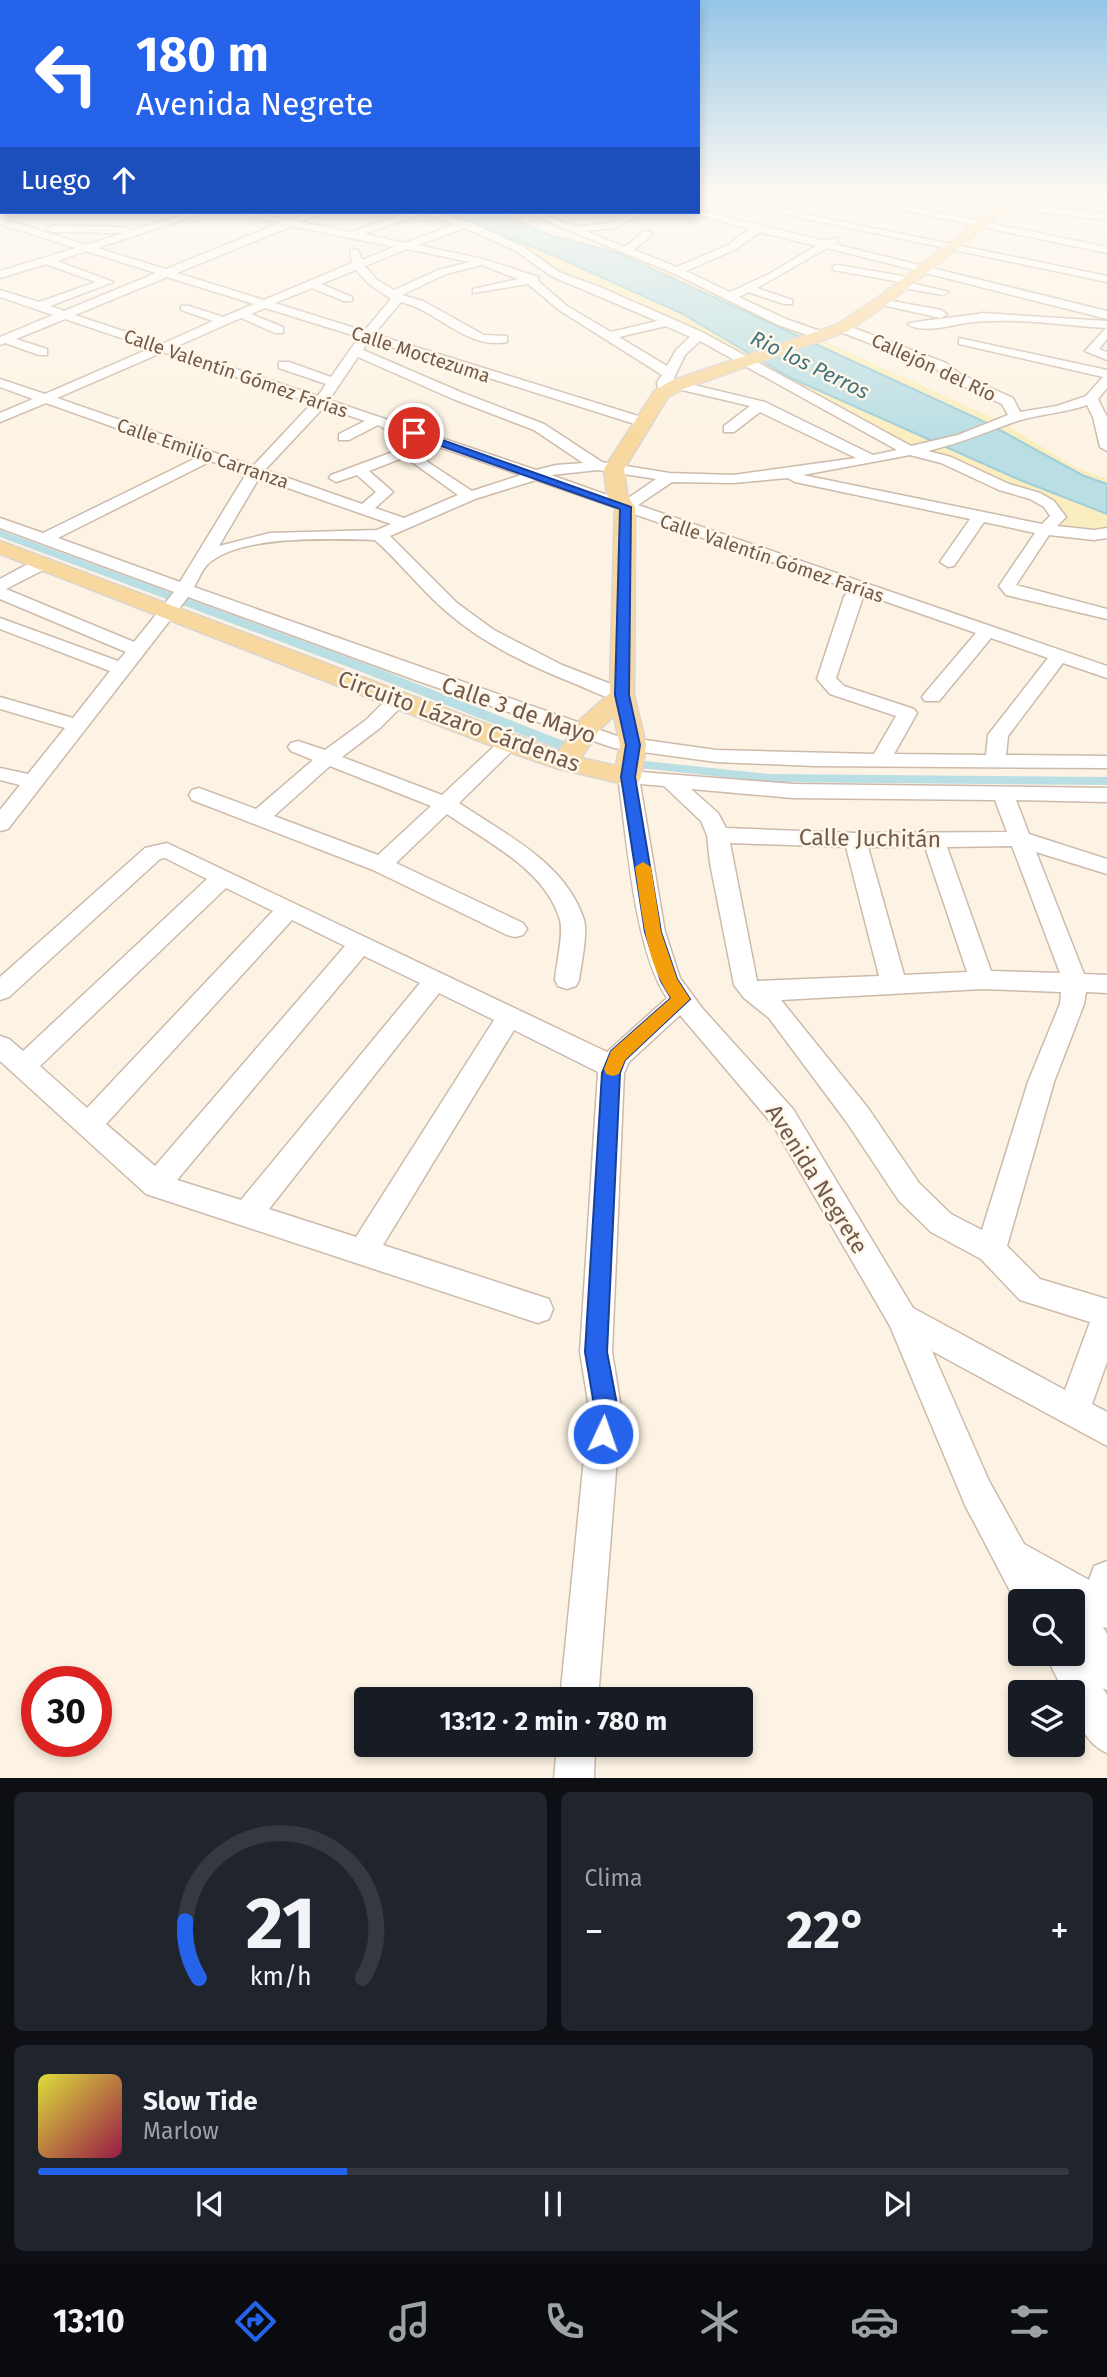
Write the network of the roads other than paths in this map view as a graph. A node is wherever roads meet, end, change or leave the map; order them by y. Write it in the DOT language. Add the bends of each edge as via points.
graph roads {
  1 [pos="87,275"];
  2 [pos="160,275"];
  3 [pos="171,275"];
  4 [pos="334,275"];
  5 [pos="367,275"];
  6 [pos="436,275"];
  7 [pos="447,275"];
  8 [pos="519,275"];
  9 [pos="550,275"];
  10 [pos="557,275"];
  11 [pos="686,275"];
  12 [pos="770,275"];
  13 [pos="864,275"];
  14 [pos="915,275"];
  15 [pos="967,275"];
  16 [pos="1088,275"];
  17 [pos="223,279"];
  18 [pos="454,279"];
  19 [pos="530,279"];
  20 [pos="1045,279"];
  21 [pos="1107,279"];
  22 [pos="846,281"];
  23 [pos="373,282"];
  24 [pos="312,284"];
  25 [pos="360,285"];
  26 [pos="903,285"];
  27 [pos="207,286"];
  28 [pos="1107,286"];
  29 [pos="43,287"];
  30 [pos="747,288"];
  31 [pos="477,291"];
  32 [pos="943,292"];
  33 [pos="0,293"];
  34 [pos="191,293"];
  35 [pos="348,294"];
  36 [pos="67,295"];
  37 [pos="112,295"];
  38 [pos="235,295"];
  39 [pos="396,296"];
  40 [pos="610,296"];
  41 [pos="731,296"];
  42 [pos="131,300"];
  43 [pos="788,302"];
  44 [pos="881,302"];
  45 [pos="210,304"];
  46 [pos="264,304"];
  47 [pos="977,305"];
  48 [pos="37,307"];
  49 [pos="185,308"];
  50 [pos="563,308"];
  51 [pos="64,314"];
  52 [pos="242,314"];
  53 [pos="941,314"];
  54 [pos="1107,315"];
  55 [pos="983,317"];
  56 [pos="606,319"];
  57 [pos="224,321"];
  58 [pos="666,322"];
  59 [pos="1052,322"];
  60 [pos="588,323"];
  61 [pos="914,324"];
  62 [pos="1107,324"];
  63 [pos="842,328"];
  64 [pos="28,329"];
  65 [pos="279,330"];
  66 [pos="1107,331"];
  67 [pos="46,335"];
  68 [pos="698,335"];
  69 [pos="1041,335"];
  70 [pos="366,336"];
  71 [pos="609,336"];
  72 [pos="818,338"];
  73 [pos="503,339"];
  74 [pos="2,340"];
  75 [pos="963,341"];
  76 [pos="159,347"];
  77 [pos="355,351"];
  78 [pos="43,352"];
  79 [pos="1107,356"];
  80 [pos="750,361"];
  81 [pos="284,365"];
  82 [pos="1107,374"];
  83 [pos="1107,380"];
  84 [pos="335,383"];
  85 [pos="1,384"];
  86 [pos="668,384"];
  87 [pos="558,397"];
  88 [pos="47,398"];
  89 [pos="1091,399"];
  90 [pos="321,402"];
  91 [pos="760,405"];
  92 [pos="509,416"];
  93 [pos="1016,417"];
  94 [pos="0,418"];
  95 [pos="384,422"];
  96 [pos="643,422"];
  97 [pos="729,429"];
  98 [pos="981,430"];
  99 [pos="344,437"];
  100 [pos="1107,447"];
  101 [pos="908,450"];
  102 [pos="408,451"];
  103 [pos="211,457"];
  104 [pos="871,460"];
  105 [pos="230,463"];
  106 [pos="606,468"];
  107 [pos="358,469"];
  108 [pos="255,472"];
  109 [pos="533,475"];
  110 [pos="777,475"];
  111 [pos="668,477"];
  112 [pos="336,478"];
  113 [pos="470,496"];
  114 [pos="625,507"];
  115 [pos="364,510"];
  116 [pos="979,517"];
  117 [pos="0,523"];
  118 [pos="405,524"];
  119 [pos="1045,530"];
  120 [pos="1107,533"];
  121 [pos="379,535"];
  122 [pos="0,547"];
  123 [pos="64,547"];
  124 [pos="43,551"];
  125 [pos="199,562"];
  126 [pos="947,562"];
  127 [pos="0,586"];
  128 [pos="859,588"];
  129 [pos="0,593"];
  130 [pos="175,600"];
  131 [pos="1104,608"];
  132 [pos="0,623"];
  133 [pos="986,632"];
  134 [pos="0,639"];
  135 [pos="137,650"];
  136 [pos="1059,656"];
  137 [pos="1107,672"];
  138 [pos="118,673"];
  139 [pos="622,695"];
  140 [pos="932,698"];
  141 [pos="397,700"];
  142 [pos="0,703"];
  143 [pos="78,725"];
  144 [pos="584,733"];
  145 [pos="509,743"];
  146 [pos="633,745"];
  147 [pos="298,747"];
  148 [pos="327,758"];
  149 [pos="881,759"];
  150 [pos="996,761"];
  151 [pos="565,762"];
  152 [pos="1107,762"];
  153 [pos="0,774"];
  154 [pos="628,777"];
  155 [pos="33,782"];
  156 [pos="671,782"];
  157 [pos="1003,794"];
  158 [pos="199,795"];
  159 [pos="1107,795"];
  160 [pos="446,804"];
  161 [pos="260,817"];
  162 [pos="0,824"];
  163 [pos="718,835"];
  164 [pos="934,839"];
  165 [pos="1021,839"];
  166 [pos="855,840"];
  167 [pos="381,865"];
  168 [pos="1107,867"];
  169 [pos="223,877"];
  170 [pos="289,909"];
  171 [pos="514,929"];
  172 [pos="361,944"];
  173 [pos="436,980"];
  174 [pos="567,980"];
  175 [pos="982,980"];
  176 [pos="1075,982"];
  177 [pos="1107,984"];
  178 [pos="894,985"];
  179 [pos="0,991"];
  180 [pos="753,992"];
  181 [pos="682,999"];
  182 [pos="510,1016"];
  183 [pos="0,1046"];
  184 [pos="614,1067"];
  185 [pos="22,1068"];
  186 [pos="87,1126"];
  187 [pos="156,1185"];
  188 [pos="246,1216"];
  189 [pos="991,1250"];
  190 [pos="362,1253"];
  191 [pos="538,1309"];
  192 [pos="1107,1313"];
  193 [pos="902,1318"];
  194 [pos="1107,1319"];
  195 [pos="1073,1411"];
  196 [pos="1107,1430"];
  197 [pos="1011,1557"];
  198 [pos="1062,1589"];
  199 [pos="1085,1616"];
  200 [pos="1070,1666"];
  201 [pos="1107,1671"];
  202 [pos="580,1687"];
  203 [pos="1107,1734"];
  204 [pos="575,1757"];
  205 [pos="574,1778"];
  1 -- 36 [label="street" via="107,282"];
  2 -- 37 [label="street"];
  3 -- 27 [label="street, Calle Moctezuma"];
  4 -- 24 [label="street"];
  5 -- 23 [label="street"];
  6 -- 39 [label="street"];
  7 -- 18 [label="street"];
  8 -- 19 [label="street"];
  9 -- 19 [label="street"];
  10 -- 40 [label="street"];
  11 -- 41 [label="street"];
  12 -- 30 [label="street"];
  13 -- 26 [label="street"];
  14 -- 26 [label="main road"];
  15 -- 54 [label="street"];
  16 -- 21 [label="street"];
  17 -- 27 [label="street"];
  19 -- 31 [label="street"];
  19 -- 50 [label="street"];
  20 -- 28 [label="street"];
  22 -- 26 [label="street"];
  23 -- 25 [label="street"];
  23 -- 39 [label="street"];
  24 -- 35 [label="street"];
  24 -- 46 [label="street"];
  26 -- 32 [label="street"];
  26 -- 44 [label="main road"];
  27 -- 34 [label="street"];
  27 -- 38 [label="street, Calle Moctezuma"];
  29 -- 36 [label="street"];
  30 -- 41 [label="street"];
  30 -- 43 [label="street"];
  33 -- 48 [label="street, Calle Valentín Gómez Farías"];
  36 -- 48 [label="street"];
  37 -- 42 [label="street"];
  37 -- 51 [label="street"];
  38 -- 45 [label="street"];
  38 -- 46 [label="street, Calle Moctezuma"];
  39 -- 70 [label="street" via="372,318"];
  39 -- 73 [label="street" via="419,303 482,339"];
  40 -- 50 [label="street"];
  40 -- 58 [label="street"];
  41 -- 72 [label="street"];
  44 -- 53 [label="street"];
  44 -- 63 [label="main road"];
  46 -- 52 [label="street"];
  46 -- 70 [label="street, Calle Moctezuma"];
  47 -- 55 [label="street"];
  48 -- 51 [label="street, Calle Valentín Gómez Farías"];
  49 -- 57 [label="street"];
  50 -- 60 [label="street"];
  51 -- 64 [label="street"];
  51 -- 76 [label="street, Calle Valentín Gómez Farías"];
  52 -- 57 [label="street"];
  52 -- 65 [label="street"];
  55 -- 59 [label="street"];
  55 -- 61 [label="street"];
  56 -- 60 [label="street"];
  57 -- 76 [label="street"];
  58 -- 68 [label="street"];
  58 -- 71 [label="street"];
  59 -- 62 [label="street"];
  59 -- 69 [label="street"];
  60 -- 71 [label="street"];
  63 -- 72 [label="main road"];
  63 -- 93 [label="street, Callejón del Río" via="941,366 1008,401"];
  64 -- 67 [label="street"];
  64 -- 74 [label="street"];
  66 -- 79 [label="street" via="1091,351"];
  68 -- 80 [label="street"];
  68 -- 86 [label="street" via="680,353"];
  70 -- 77 [label="street"];
  70 -- 87 [label="street, Calle Moctezuma"];
  71 -- 86 [label="street"];
  72 -- 80 [label="main road"];
  74 -- 78 [label="street"];
  75 -- 82 [label="street"];
  76 -- 88 [label="street"];
  76 -- 90 [label="street, Calle Valentín Gómez Farías"];
  77 -- 84 [label="street"];
  77 -- 92 [label="street"];
  80 -- 86 [label="main road"];
  80 -- 101 [label="street"];
  81 -- 84 [label="street"];
  83 -- 89 [label="street"];
  84 -- 90 [label="street"];
  85 -- 88 [label="street, Calle Emilio Carranza"];
  86 -- 91 [label="street"];
  86 -- 96 [label="main road"];
  87 -- 92 [label="street"];
  87 -- 96 [label="street, Calle Moctezuma"];
  88 -- 94 [label="street"];
  88 -- 103 [label="street, Calle Emilio Carranza"];
  89 -- 93 [label="street"];
  89 -- 100 [label="street"];
  90 -- 95 [label="street, Calle Valentín Gómez Farías"];
  90 -- 108 [label="street"];
  91 -- 97 [label="street"];
  91 -- 104 [label="street"];
  92 -- 106 [label="street" via="548,432"];
  93 -- 98 [label="street"];
  95 -- 99 [label="street"];
  95 -- 102 [label="street"];
  95 -- 109 [label="street, Calle Valentín Gómez Farías"];
  96 -- 106 [label="main road"];
  98 -- 101 [label="street"];
  101 -- 104 [label="street"];
  101 -- 119 [label="street" via="946,460 1049,504 1058,517"];
  102 -- 107 [label="street"];
  102 -- 113 [label="street"];
  103 -- 105 [label="street, Calle Emilio Carranza"];
  103 -- 124 [label="street"];
  104 -- 110 [label="street"];
  105 -- 108 [label="street, Calle Emilio Carranza"];
  105 -- 123 [label="street"];
  106 -- 109 [label="street" via="556,469"];
  106 -- 111 [label="street"];
  106 -- 114 [label="main road"];
  107 -- 112 [label="street"];
  107 -- 115 [label="street" via="385,492"];
  108 -- 115 [label="street, Calle Emilio Carranza"];
  108 -- 125 [label="street"];
  109 -- 113 [label="street"];
  109 -- 114 [label="street, Calle Valentín Gómez Farías"];
  110 -- 111 [label="street"];
  110 -- 116 [label="street"];
  111 -- 114 [label="street"];
  113 -- 118 [label="street"];
  114 -- 128 [label="street, Calle Valentín Gómez Farías"];
  114 -- 139 [label="main road"];
  115 -- 118 [label="street, Calle Emilio Carranza"];
  116 -- 119 [label="street"];
  116 -- 126 [label="street"];
  117 -- 124 [label="street, Calle 3 de Mayo"];
  118 -- 121 [label="street"];
  119 -- 120 [label="street"];
  119 -- 131 [label="street" via="1007,586 1012,591"];
  121 -- 125 [label="street" via="258,540"];
  121 -- 139 [label="street" via="453,608 488,634"];
  122 -- 124 [label="main road, Circuito Lázaro Cárdenas"];
  123 -- 124 [label="street, Calle 3 de Mayo"];
  123 -- 130 [label="street, Calle 3 de Mayo"];
  124 -- 127 [label="street"];
  124 -- 130 [label="main road, Circuito Lázaro Cárdenas"];
  125 -- 130 [label="street"];
  128 -- 133 [label="street, Calle Valentín Gómez Farías"];
  128 -- 149 [label="street" via="826,679 837,690 907,713"];
  129 -- 135 [label="street"];
  130 -- 135 [label="street"];
  130 -- 141 [label="main road, Circuito Lázaro Cárdenas"];
  130 -- 144 [label="street, Calle 3 de Mayo"];
  132 -- 138 [label="street"];
  133 -- 136 [label="street, Calle Valentín Gómez Farías"];
  133 -- 140 [label="street"];
  134 -- 138 [label="street"];
  135 -- 138 [label="street"];
  136 -- 137 [label="street, Calle Valentín Gómez Farías"];
  136 -- 150 [label="street" via="998,734"];
  138 -- 143 [label="street"];
  139 -- 144 [label="main road"];
  139 -- 146 [label="main road"];
  141 -- 145 [label="main road, Circuito Lázaro Cárdenas"];
  141 -- 148 [label="street"];
  142 -- 143 [label="street"];
  143 -- 155 [label="street"];
  144 -- 146 [label="street, Calle 3 de Mayo"];
  144 -- 151 [label="main road"];
  145 -- 151 [label="main road, Circuito Lázaro Cárdenas"];
  145 -- 160 [label="street"];
  146 -- 149 [label="street, Calle 3 de Mayo" via="716,756"];
  146 -- 154 [label="main road"];
  147 -- 148 [label="street"];
  148 -- 160 [label="street"];
  148 -- 161 [label="street"];
  149 -- 150 [label="street, Calle 3 de Mayo"];
  150 -- 152 [label="street, Calle 3 de Mayo"];
  151 -- 154 [label="main road, Circuito Lázaro Cárdenas"];
  153 -- 155 [label="street"];
  154 -- 156 [label="street, Circuito Lázaro Cárdenas"];
  154 -- 181 [label="street, Avenida Negrete" via="653,932 669,981"];
  155 -- 162 [label="street"];
  156 -- 157 [label="street, Circuito Lázaro Cárdenas" via="793,790"];
  156 -- 163 [label="street" via="710,818"];
  157 -- 159 [label="street, Circuito Lázaro Cárdenas"];
  157 -- 165 [label="street"];
  158 -- 161 [label="street"];
  160 -- 167 [label="street"];
  160 -- 174 [label="street" via="531,862 554,885 573,922"];
  161 -- 167 [label="street"];
  163 -- 166 [label="street, Calle Juchitán"];
  163 -- 180 [label="street" via="746,985"];
  164 -- 165 [label="street, Calle Juchitán"];
  164 -- 166 [label="street, Calle Juchitán"];
  164 -- 175 [label="street"];
  165 -- 168 [label="street, Calle Juchitán"];
  165 -- 176 [label="street"];
  166 -- 178 [label="street"];
  167 -- 171 [label="street"];
  169 -- 170 [label="street"];
  169 -- 179 [label="street" via="167,850 153,853"];
  169 -- 185 [label="street"];
  170 -- 172 [label="street"];
  170 -- 186 [label="street"];
  172 -- 173 [label="street"];
  172 -- 187 [label="street"];
  173 -- 182 [label="street"];
  173 -- 188 [label="street"];
  175 -- 176 [label="street"];
  175 -- 178 [label="street"];
  176 -- 177 [label="street"];
  176 -- 189 [label="street" via="1072,1004 1041,1083"];
  178 -- 180 [label="street"];
  180 -- 189 [label="street" via="778,1011 922,1208"];
  181 -- 184 [label="street" via="618,1056"];
  181 -- 193 [label="street, Avenida Negrete" via="783,1116"];
  182 -- 184 [label="street"];
  182 -- 190 [label="street"];
  183 -- 185 [label="street"];
  184 -- 202 [label="street" via="596,1352 605,1408"];
  185 -- 186 [label="street"];
  186 -- 187 [label="street"];
  187 -- 188 [label="street"];
  188 -- 190 [label="street"];
  189 -- 192 [label="street" via="1031,1290"];
  190 -- 191 [label="street"];
  193 -- 195 [label="street"];
  193 -- 197 [label="street" via="977,1493"];
  194 -- 195 [label="street"];
  195 -- 196 [label="street"];
  197 -- 198 [label="street"];
  199 -- 201 [label="street"];
  200 -- 203 [label="street"];
  204 -- 205 [label="street"];
}
